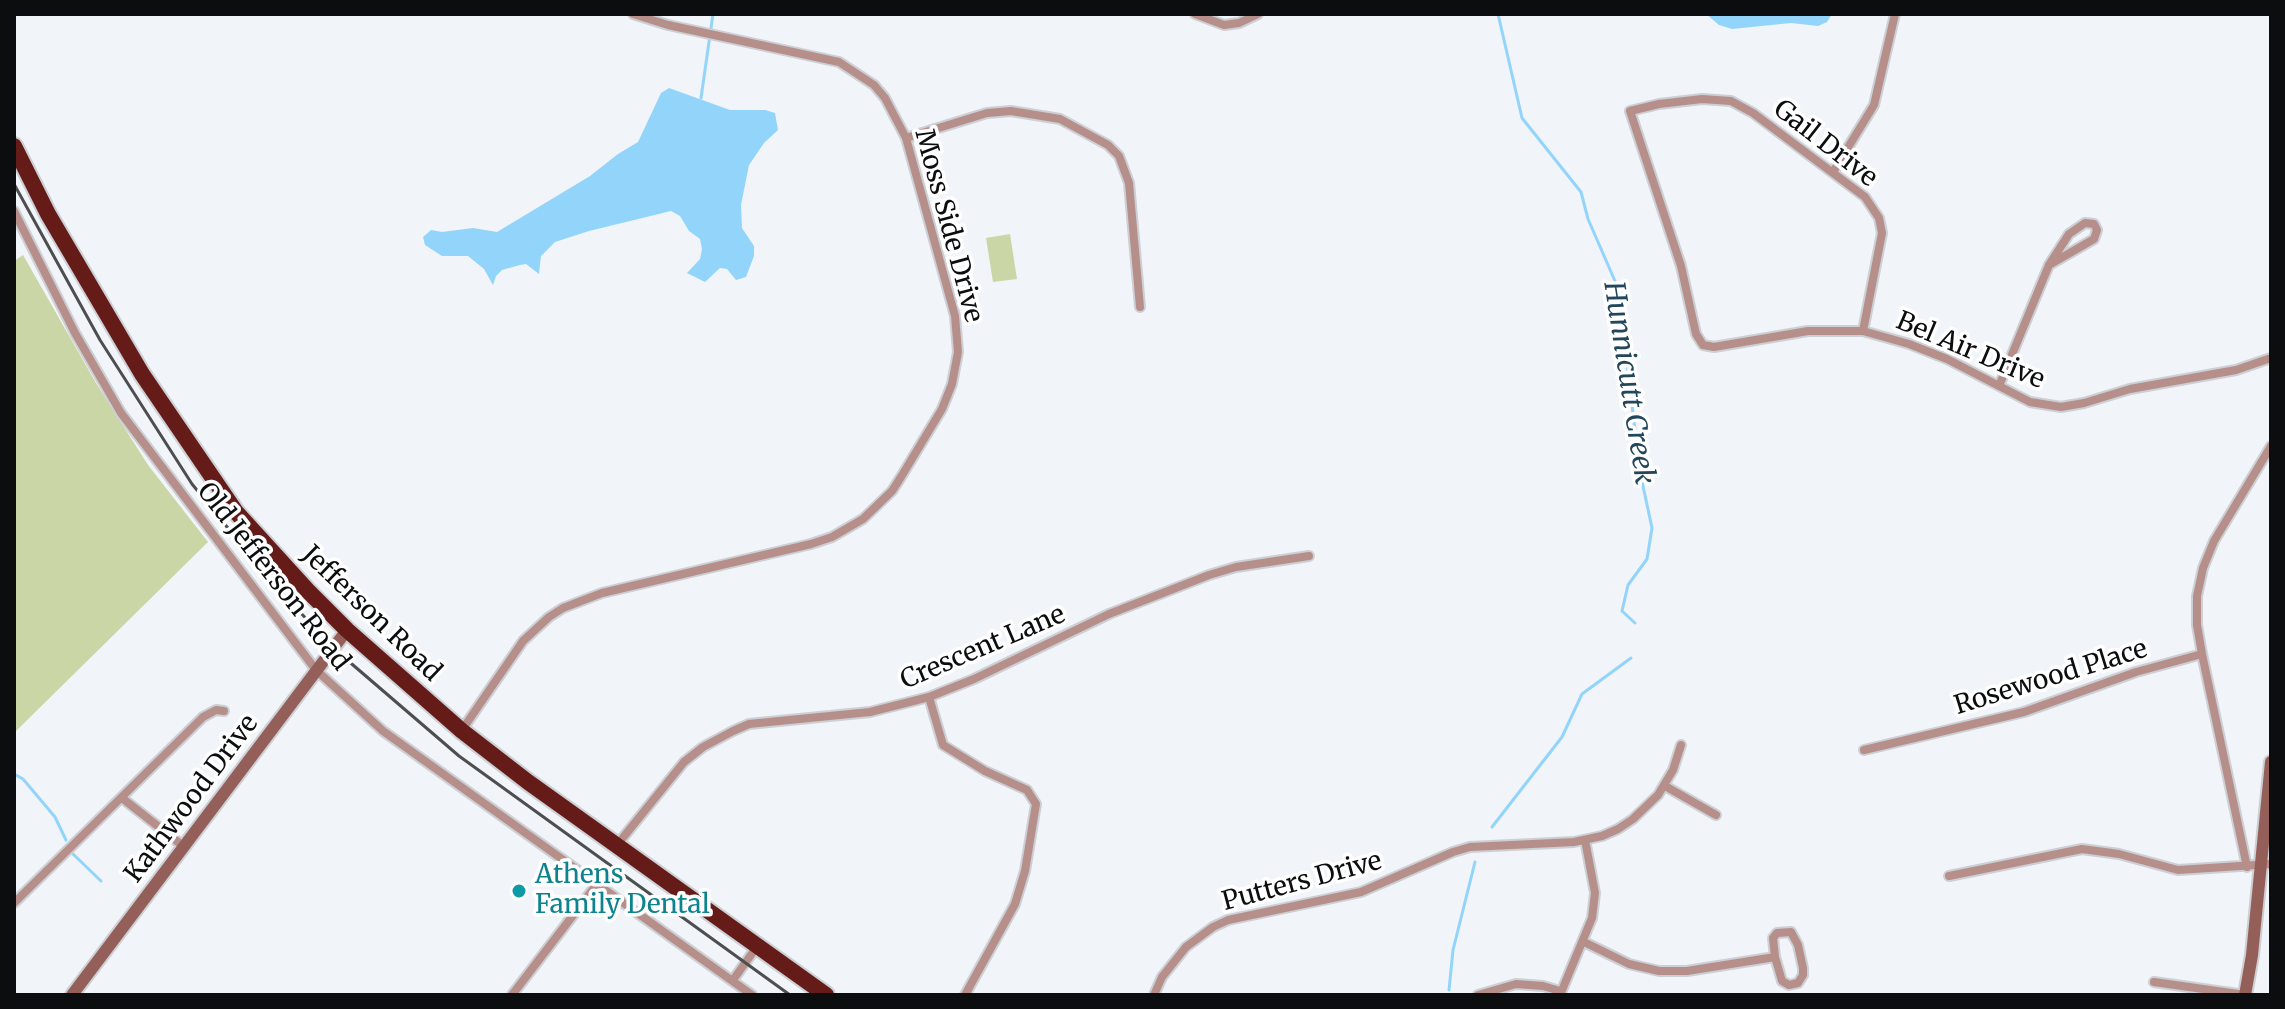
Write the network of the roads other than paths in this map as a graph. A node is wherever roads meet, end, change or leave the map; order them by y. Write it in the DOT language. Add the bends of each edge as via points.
graph roads {
  1 [pos="633,14"];
  2 [pos="1195,14"];
  3 [pos="1258,14"];
  4 [pos="1895,14"];
  5 [pos="1630,111"];
  6 [pos="906,138"];
  7 [pos="14,146"];
  8 [pos="1833,172"];
  9 [pos="14,211"];
  10 [pos="2049,265"];
  11 [pos="1140,307"];
  12 [pos="1863,331"];
  13 [pos="2271,358"];
  14 [pos="1999,386"];
  15 [pos="2271,446"];
  16 [pos="1309,556"];
  17 [pos="347,630"];
  18 [pos="2202,654"];
  19 [pos="316,670"];
  20 [pos="929,697"];
  21 [pos="224,711"];
  22 [pos="462,731"];
  23 [pos="1681,745"];
  24 [pos="1864,750"];
  25 [pos="2271,762"];
  26 [pos="1665,786"];
  27 [pos="122,798"];
  28 [pos="1716,815"];
  29 [pos="1585,840"];
  30 [pos="617,845"];
  31 [pos="183,846"];
  32 [pos="2259,866"];
  33 [pos="1949,876"];
  34 [pos="597,884"];
  35 [pos="14,903"];
  36 [pos="1584,942"];
  37 [pos="758,945"];
  38 [pos="1775,957"];
  39 [pos="733,980"];
  40 [pos="2154,982"];
  41 [pos="1560,993"];
  42 [pos="72,995"];
  43 [pos="512,995"];
  44 [pos="752,995"];
  45 [pos="826,995"];
  46 [pos="965,995"];
  47 [pos="1154,995"];
  48 [pos="1478,995"];
  49 [pos="2245,995"];
  1 -- 6 [label="street, Moss Side Drive" via="839,62 885,98"];
  2 -- 3 [label="street" via="1224,25"];
  4 -- 8 [label="street" via="1874,105"];
  5 -- 8 [label="street, Gail Drive" via="1691,100 1731,101"];
  5 -- 12 [label="street, Bel Air Drive" via="1700,342 1710,347 1808,331"];
  6 -- 11 [label="street" via="987,113 1011,111 1060,119 1108,145 1119,156 1129,183"];
  6 -- 22 [label="street, Moss Side Drive" via="955,316 958,352 942,409 892,491 863,519 832,537 602,593 563,608 523,641"];
  7 -- 17 [label="highway, Jefferson Road" via="142,374 228,500"];
  8 -- 12 [label="street, Gail Drive" via="1865,197 1881,226"];
  9 -- 19 [label="street, Old Jefferson Road" via="121,413"];
  10 -- 10 [label="street" via="2074,229 2094,224 2094,239"];
  10 -- 14 [label="street"];
  12 -- 14 [label="street, Bel Air Drive" via="1934,354"];
  13 -- 14 [label="street, Bel Air Drive" via="2061,407 2030,402"];
  15 -- 18 [label="street" via="2203,568 2196,611"];
  16 -- 20 [label="street, Crescent Lane" via="1209,575 1109,614"];
  17 -- 19 [label="street, Kathwood Drive"];
  17 -- 22 [label="highway, Jefferson Road"];
  18 -- 24 [label="street, Rosewood Place" via="2024,712"];
  18 -- 32 [label="street"];
  19 -- 31 [label="street, Kathwood Drive"];
  19 -- 34 [label="street, Old Jefferson Road" via="383,731"];
  20 -- 30 [label="street, Crescent Lane" via="870,712 749,724 719,737 684,762"];
  20 -- 46 [label="street" via="943,745 1027,790 1036,804 1025,871 1008,923"];
  21 -- 27 [label="street" via="203,717"];
  22 -- 30 [label="highway, Jefferson Road"];
  23 -- 26 [label="street, Putters Drive"];
  25 -- 32 [label="street"];
  26 -- 28 [label="street"];
  26 -- 29 [label="street, Putters Drive" via="1633,819"];
  27 -- 31 [label="street"];
  27 -- 35 [label="street"];
  29 -- 36 [label="street" via="1595,893"];
  29 -- 47 [label="street, Putters Drive" via="1470,847 1361,892 1228,920 1186,947"];
  30 -- 37 [label="highway, Jefferson Road"];
  31 -- 42 [label="street, Kathwood Drive"];
  32 -- 33 [label="street" via="2178,870 2082,849"];
  32 -- 49 [label="street"];
  34 -- 39 [label="street, Old Jefferson Road"];
  34 -- 43 [label="street"];
  36 -- 38 [label="street" via="1629,964 1659,971"];
  36 -- 41 [label="street"];
  37 -- 39 [label="street"];
  37 -- 45 [label="highway, Jefferson Road"];
  38 -- 38 [label="street" via="1782,981 1798,983 1803,968 1791,932 1773,938"];
  39 -- 44 [label="street, Old Jefferson Road"];
  40 -- 49 [label="street"];
  41 -- 48 [label="street" via="1516,984"];
}
